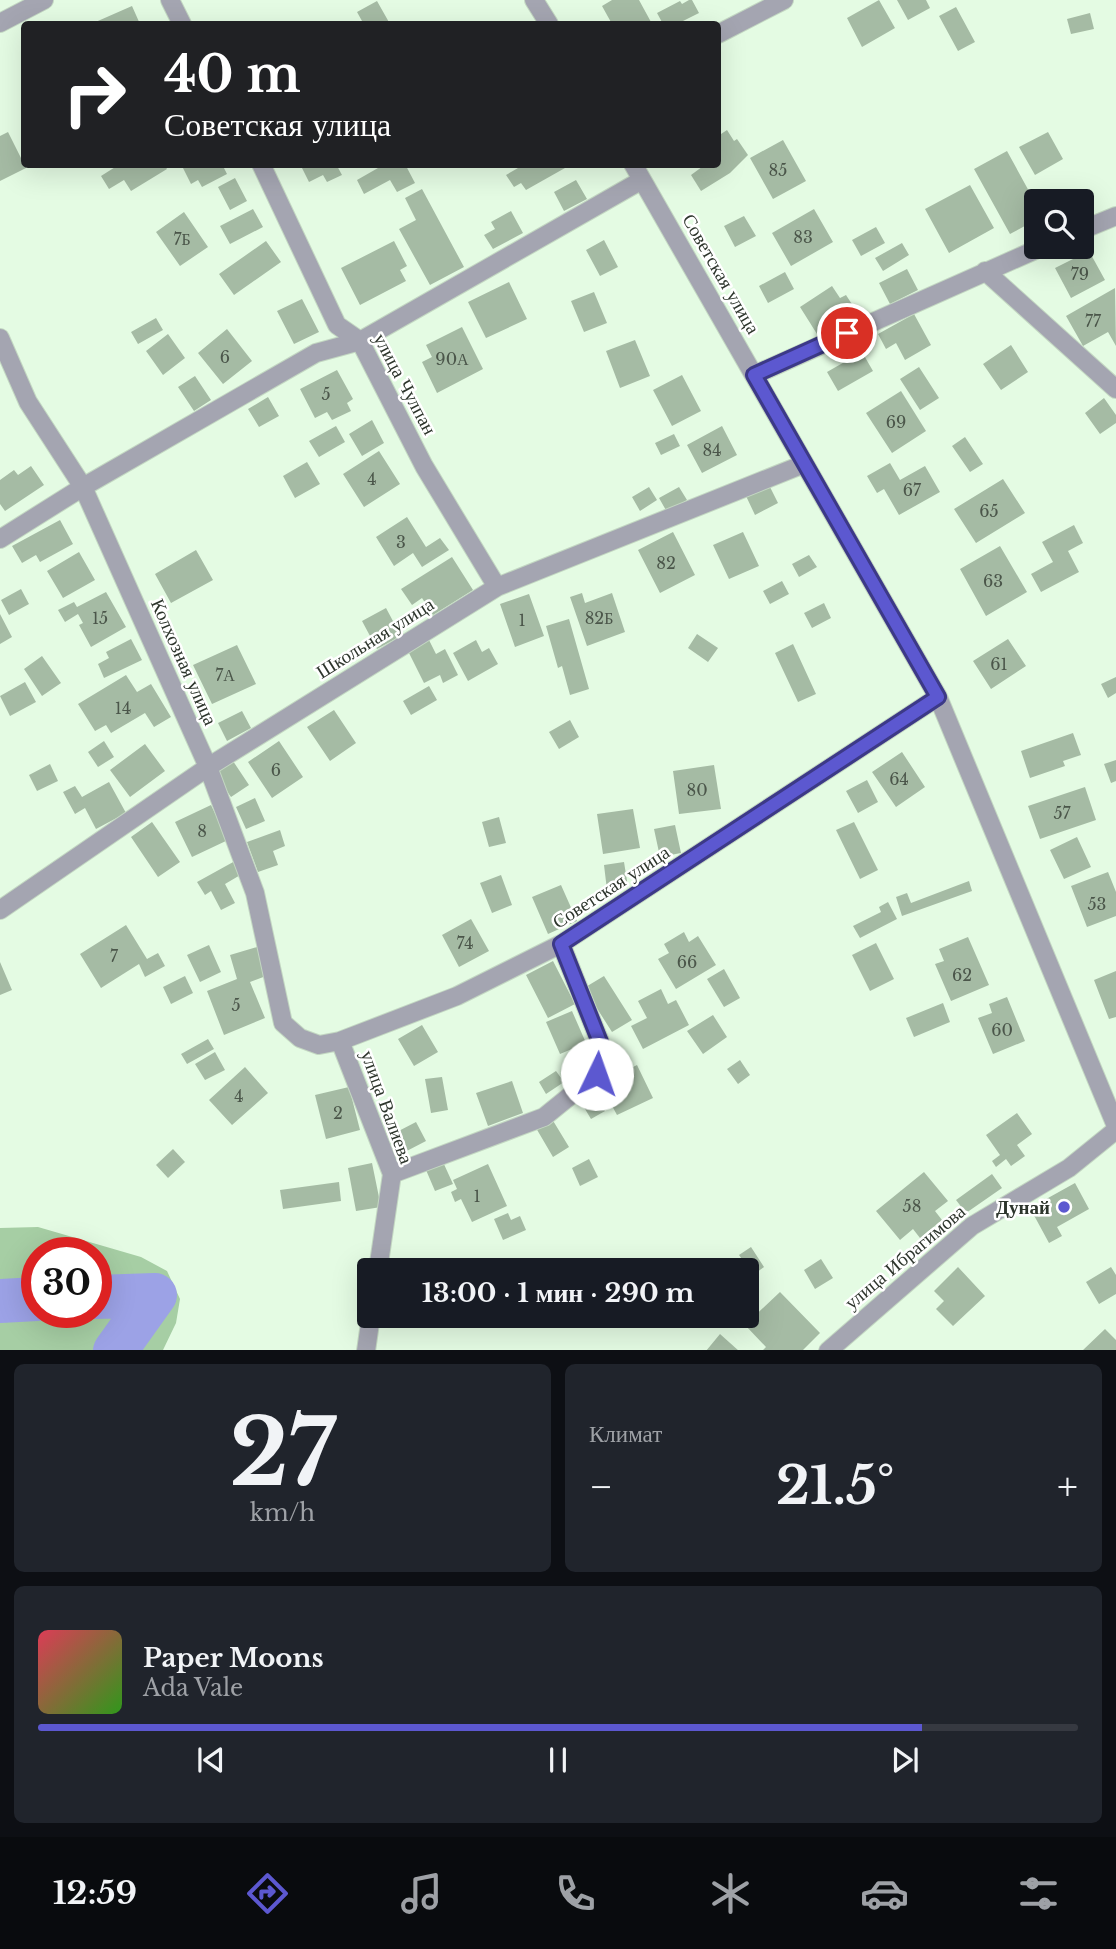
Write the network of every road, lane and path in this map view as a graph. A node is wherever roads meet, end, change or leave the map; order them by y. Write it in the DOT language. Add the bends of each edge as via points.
graph roads {
  1 [pos="44,0"];
  2 [pos="170,0"];
  3 [pos="534,0"];
  4 [pos="784,0"];
  5 [pos="180,21"];
  6 [pos="547,21"];
  7 [pos="0,23"];
  8 [pos="721,32"];
  9 [pos="263,168"];
  10 [pos="638,172"];
  11 [pos="1116,216"];
  12 [pos="1094,225"];
  13 [pos="1024,255"];
  14 [pos="985,271"];
  15 [pos="0,338"];
  16 [pos="360,341"];
  17 [pos="754,375"];
  18 [pos="1116,389"];
  19 [pos="804,464"];
  20 [pos="83,486"];
  21 [pos="0,539"];
  22 [pos="498,587"];
  23 [pos="938,697"];
  24 [pos="208,767"];
  25 [pos="0,910"];
  26 [pos="561,944"];
  27 [pos="283,1023"];
  28 [pos="340,1041"];
  29 [pos="1116,1128"];
  30 [pos="392,1174"];
  31 [pos="380,1258"];
  32 [pos="369,1328"];
  33 [pos="366,1350"];
  34 [pos="828,1350"];
  1 -- 7 [label="street"];
  2 -- 5 [label="street"];
  3 -- 6 [label="street"];
  4 -- 8 [label="street"];
  9 -- 16 [label="street, улица Чулпан" via="337,324"];
  10 -- 16 [label="street"];
  10 -- 17 [label="street, Советская улица"];
  11 -- 12 [label="street"];
  13 -- 14 [label="street"];
  14 -- 17 [label="street"];
  14 -- 18 [label="street"];
  15 -- 20 [label="street, Колхозная улица" via="28,402"];
  16 -- 20 [label="street" via="316,353"];
  16 -- 22 [label="street, улица Чулпан" via="424,466"];
  17 -- 19 [label="street, Советская улица"];
  19 -- 22 [label="street, Школьная улица"];
  19 -- 23 [label="street, Советская улица"];
  20 -- 21 [label="street"];
  20 -- 24 [label="street, Колхозная улица"];
  22 -- 24 [label="street, Школьная улица"];
  23 -- 26 [label="street, Советская улица"];
  23 -- 29 [label="street, Советская улица"];
  24 -- 25 [label="street, Школьная улица"];
  24 -- 27 [label="street, Колхозная улица" via="255,893"];
  26 -- 28 [label="street, Советская улица" via="457,996"];
  26 -- 30 [label="street" via="600,1042 597,1074 544,1117"];
  27 -- 28 [label="street, Советская улица" via="300,1038 319,1045"];
  28 -- 30 [label="street, улица Валиева"];
  29 -- 34 [label="street, улица Ибрагимова" via="1069,1168 972,1226"];
  30 -- 31 [label="street, улица Валиева"];
  32 -- 33 [label="street"];
}
